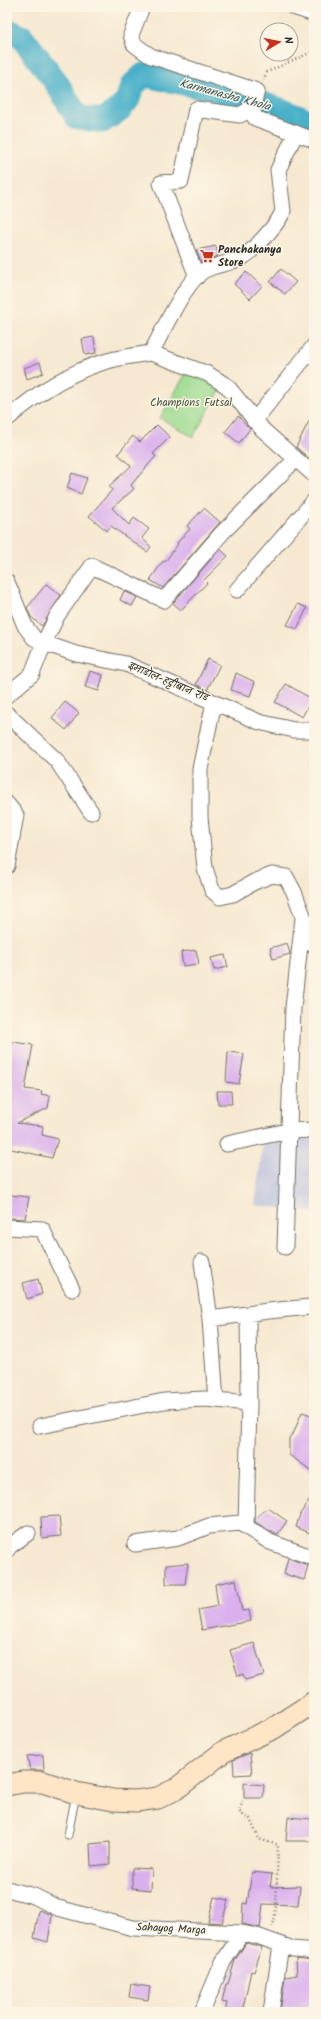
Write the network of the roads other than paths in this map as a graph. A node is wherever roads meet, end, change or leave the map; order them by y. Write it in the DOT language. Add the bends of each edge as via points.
graph roads {
  1 [pos="142,7"];
  2 [pos="293,7"];
  3 [pos="314,14"];
  4 [pos="252,108"];
  5 [pos="296,133"];
  6 [pos="314,140"];
  7 [pos="196,277"];
  8 [pos="314,346"];
  9 [pos="151,353"];
  10 [pos="7,420"];
  11 [pos="254,421"];
  12 [pos="296,459"];
  13 [pos="314,475"];
  14 [pos="314,501"];
  15 [pos="7,582"];
  16 [pos="237,590"];
  17 [pos="44,643"];
  18 [pos="7,695"];
  19 [pos="214,702"];
  20 [pos="7,714"];
  21 [pos="314,730"];
  22 [pos="7,804"];
  23 [pos="92,812"];
  24 [pos="7,866"];
  25 [pos="303,915"];
  26 [pos="314,945"];
  27 [pos="314,1130"];
  28 [pos="288,1131"];
  29 [pos="227,1144"];
  30 [pos="7,1227"];
  31 [pos="285,1247"];
  32 [pos="202,1262"];
  33 [pos="72,1289"];
  34 [pos="310,1308"];
  35 [pos="248,1314"];
  36 [pos="210,1319"];
  37 [pos="216,1400"];
  38 [pos="249,1403"];
  39 [pos="40,1426"];
  40 [pos="246,1526"];
  41 [pos="28,1533"];
  42 [pos="135,1544"];
  43 [pos="7,1550"];
  44 [pos="314,1558"];
  45 [pos="314,1702"];
  46 [pos="7,1785"];
  47 [pos="76,1793"];
  48 [pos="68,1836"];
  49 [pos="7,1889"];
  50 [pos="242,1933"];
  51 [pos="277,1944"];
  52 [pos="314,1951"];
  53 [pos="202,2012"];
  54 [pos="271,2012"];
  1 -- 4 [label="street" via="131,35 134,44 151,56 257,91"];
  2 -- 3 [label="street"];
  4 -- 5 [label="street" via="255,118"];
  4 -- 7 [label="street" via="240,115 196,109 181,181 161,183"];
  5 -- 6 [label="street"];
  5 -- 7 [label="street" via="278,170 283,211 281,218 243,257 203,271"];
  7 -- 9 [label="street"];
  8 -- 11 [label="street"];
  9 -- 10 [label="street" via="110,360 81,371 28,401"];
  9 -- 11 [label="street" via="208,374 227,386"];
  11 -- 12 [label="street"];
  12 -- 13 [label="street"];
  12 -- 17 [label="street" via="222,533 164,600 92,566 57,616"];
  14 -- 16 [label="street"];
  15 -- 17 [label="street, इमाडोल-हट्टीबान रोड" via="25,626 34,638"];
  17 -- 18 [label="street" via="32,674"];
  17 -- 19 [label="street, इमाडोल-हट्टीबान रोड" via="76,654 126,664"];
  19 -- 21 [label="street, इमाडोल-हट्टीबान रोड" via="259,722 294,730"];
  19 -- 25 [label="street" via="200,776 200,817 205,868 212,890 220,897 233,894 272,875 286,877"];
  20 -- 23 [label="street" via="58,761"];
  22 -- 24 [label="street" via="16,815"];
  25 -- 26 [label="street"];
  25 -- 28 [label="street" via="293,1008"];
  27 -- 28 [label="street"];
  28 -- 29 [label="street"];
  28 -- 31 [label="street"];
  30 -- 33 [label="street" via="42,1229"];
  32 -- 36 [label="street"];
  34 -- 35 [label="street"];
  35 -- 36 [label="street"];
  35 -- 38 [label="street"];
  36 -- 37 [label="street"];
  37 -- 38 [label="street"];
  37 -- 39 [label="street" via="164,1402"];
  38 -- 40 [label="street"];
  40 -- 42 [label="street" via="240,1523 210,1526 178,1538"];
  40 -- 44 [label="street" via="270,1542"];
  41 -- 43 [label="street"];
  45 -- 47 [label="street" via="274,1728 224,1752 176,1789 158,1798 136,1801 113,1800"];
  46 -- 47 [label="street" via="43,1782"];
  47 -- 48 [label="lane"];
  49 -- 50 [label="street, Sahayog Marga" via="28,1894 58,1908 133,1928"];
  50 -- 51 [label="street, Sahayog Marga"];
  50 -- 53 [label="street" via="223,1962"];
  51 -- 52 [label="street, Sahayog Marga"];
  51 -- 54 [label="street"];
}
